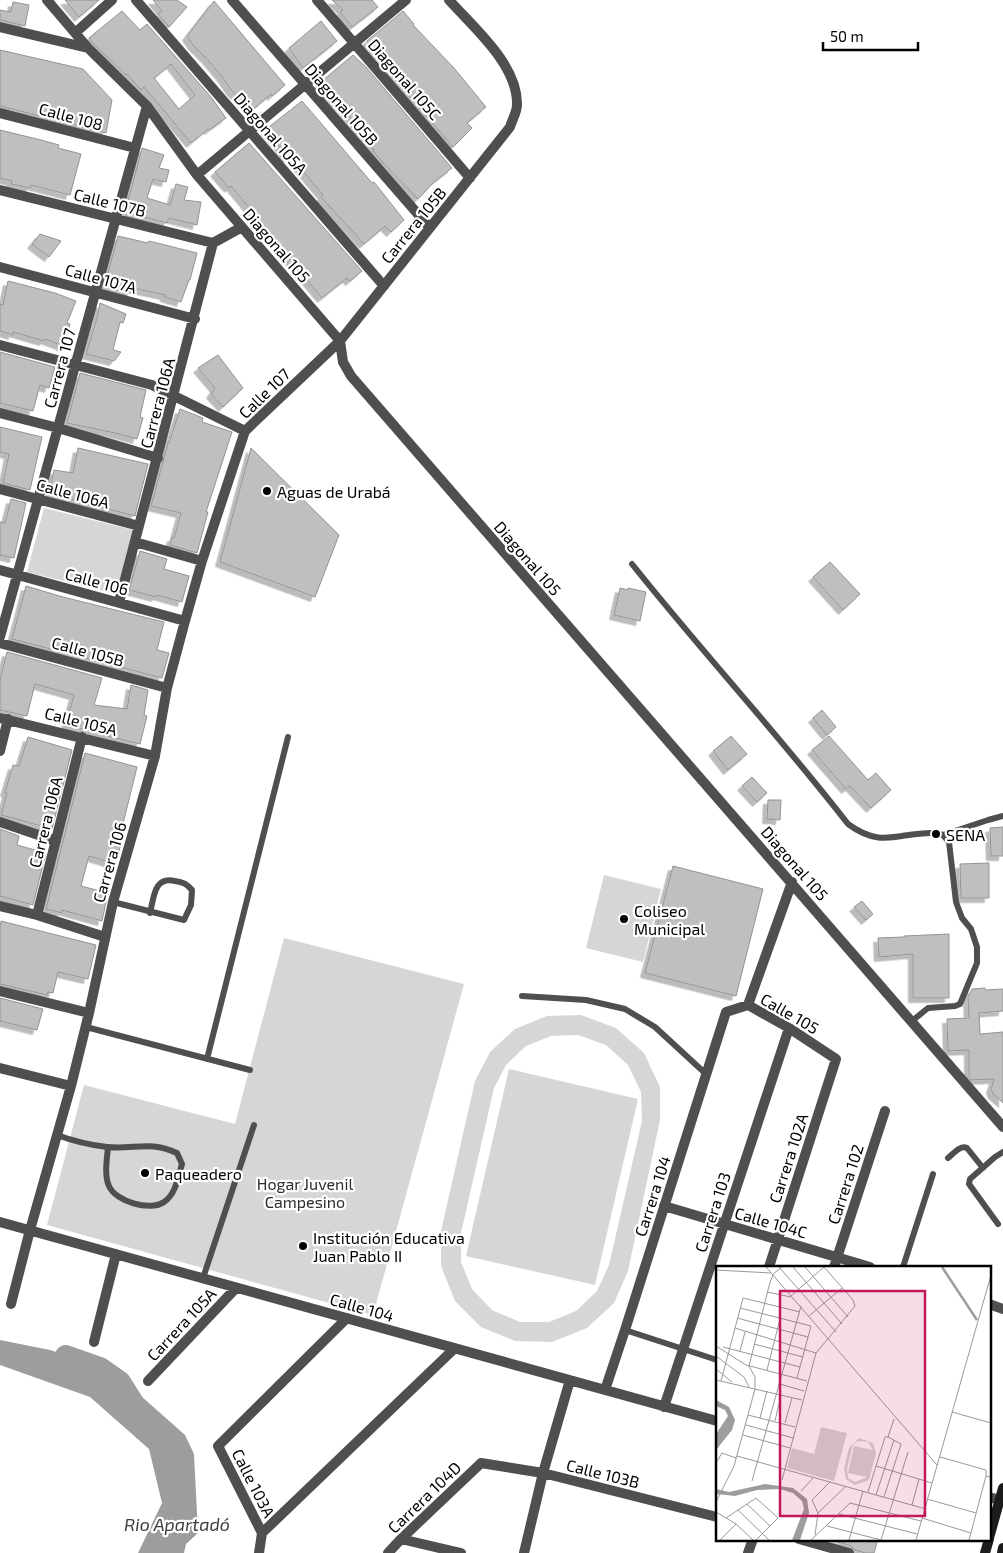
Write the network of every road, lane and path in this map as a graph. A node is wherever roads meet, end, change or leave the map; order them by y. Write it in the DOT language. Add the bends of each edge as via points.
graph roads {
  1 [pos="47,0"];
  2 [pos="112,0"];
  3 [pos="136,0"];
  4 [pos="232,0"];
  5 [pos="317,0"];
  6 [pos="406,0"];
  7 [pos="449,0"];
  8 [pos="0,27"];
  9 [pos="75,33"];
  10 [pos="354,43"];
  11 [pos="88,48"];
  12 [pos="304,84"];
  13 [pos="147,106"];
  14 [pos="0,113"];
  15 [pos="250,131"];
  16 [pos="135,148"];
  17 [pos="197,175"];
  18 [pos="470,178"];
  19 [pos="1,194"];
  20 [pos="116,218"];
  21 [pos="242,227"];
  22 [pos="430,228"];
  23 [pos="213,243"];
  24 [pos="0,267"];
  25 [pos="384,286"];
  26 [pos="95,292"];
  27 [pos="194,319"];
  28 [pos="340,341"];
  29 [pos="0,345"];
  30 [pos="75,366"];
  31 [pos="174,396"];
  32 [pos="0,413"];
  33 [pos="58,428"];
  34 [pos="245,431"];
  35 [pos="158,458"];
  36 [pos="0,489"];
  37 [pos="38,499"];
  38 [pos="139,526"];
  39 [pos="135,542"];
  40 [pos="202,561"];
  41 [pos="632,564"];
  42 [pos="0,570"];
  43 [pos="17,575"];
  44 [pos="119,602"];
  45 [pos="185,620"];
  46 [pos="0,637"];
  47 [pos="0,644"];
  48 [pos="167,688"];
  49 [pos="4,718"];
  50 [pos="82,737"];
  51 [pos="288,737"];
  52 [pos="0,751"];
  53 [pos="154,756"];
  54 [pos="1003,816"];
  55 [pos="0,822"];
  56 [pos="943,835"];
  57 [pos="56,841"];
  58 [pos="792,882"];
  59 [pos="113,902"];
  60 [pos="0,906"];
  61 [pos="150,913"];
  62 [pos="37,915"];
  63 [pos="105,937"];
  64 [pos="0,991"];
  65 [pos="522,996"];
  66 [pos="748,1006"];
  67 [pos="726,1012"];
  68 [pos="89,1014"];
  69 [pos="912,1021"];
  70 [pos="86,1027"];
  71 [pos="789,1028"];
  72 [pos="208,1059"];
  73 [pos="836,1059"];
  74 [pos="0,1068"];
  75 [pos="250,1070"];
  76 [pos="706,1074"];
  77 [pos="71,1086"];
  78 [pos="885,1111"];
  79 [pos="254,1125"];
  80 [pos="1003,1127"];
  81 [pos="57,1136"];
  82 [pos="108,1147"];
  83 [pos="1003,1152"];
  84 [pos="948,1158"];
  85 [pos="983,1168"];
  86 [pos="933,1174"];
  87 [pos="664,1206"];
  88 [pos="0,1222"];
  89 [pos="724,1224"];
  90 [pos="998,1224"];
  91 [pos="30,1230"];
  92 [pos="778,1239"];
  93 [pos="116,1254"];
  94 [pos="836,1262"];
  95 [pos="769,1266"];
  96 [pos="863,1266"];
  97 [pos="904,1266"];
  98 [pos="203,1278"];
  99 [pos="236,1288"];
  100 [pos="11,1304"];
  101 [pos="990,1304"];
  102 [pos="1003,1309"];
  103 [pos="346,1318"];
  104 [pos="625,1330"];
  105 [pos="94,1342"];
  106 [pos="455,1348"];
  107 [pos="683,1348"];
  108 [pos="716,1360"];
  109 [pos="570,1380"];
  110 [pos="148,1381"];
  111 [pos="605,1390"];
  112 [pos="664,1407"];
  113 [pos="716,1421"];
  114 [pos="481,1463"];
  115 [pos="543,1472"];
  116 [pos="1003,1488"];
  117 [pos="1001,1500"];
  118 [pos="716,1517"];
  119 [pos="262,1534"];
  120 [pos="990,1536"];
  121 [pos="401,1539"];
  122 [pos="753,1540"];
  123 [pos="803,1540"];
  124 [pos="989,1540"];
  125 [pos="1003,1548"];
  126 [pos="260,1553"];
  127 [pos="388,1553"];
  128 [pos="461,1553"];
  129 [pos="524,1553"];
  130 [pos="748,1553"];
  131 [pos="849,1553"];
  132 [pos="985,1553"];
  133 [pos="1002,1553"];
  1 -- 9 [label="street, Diagonal 105"];
  2 -- 9 [label="street"];
  3 -- 15 [label="street, Diagonal 105A"];
  4 -- 12 [label="street, Diagonal 105B"];
  5 -- 10 [label="street, Diagonal 105C"];
  6 -- 10 [label="street"];
  7 -- 18 [label="street, Carrera 105B" via="505,63 516,87 517,107 510,127"];
  8 -- 11 [label="street"];
  9 -- 11 [label="street, Diagonal 105"];
  10 -- 12 [label="street"];
  10 -- 18 [label="street, Diagonal 105C"];
  11 -- 13 [label="street, Diagonal 105"];
  12 -- 15 [label="street"];
  12 -- 22 [label="street, Diagonal 105B"];
  13 -- 16 [label="street, Carrera 107"];
  13 -- 17 [label="street, Diagonal 105"];
  14 -- 16 [label="street, Calle 108"];
  15 -- 17 [label="street"];
  15 -- 25 [label="street, Diagonal 105A"];
  16 -- 20 [label="street, Carrera 107"];
  17 -- 21 [label="street, Diagonal 105"];
  18 -- 22 [label="street, Carrera 105B"];
  19 -- 20 [label="street, Calle 107B"];
  20 -- 23 [label="street, Calle 107B"];
  20 -- 26 [label="street, Carrera 107"];
  21 -- 23 [label="street"];
  21 -- 28 [label="street, Diagonal 105"];
  22 -- 25 [label="street, Carrera 105B"];
  23 -- 27 [label="street, Carrera 106A"];
  24 -- 26 [label="street, Calle 107A"];
  25 -- 28 [label="street, Carrera 105B"];
  26 -- 27 [label="street, Calle 107A"];
  26 -- 30 [label="street, Carrera 107"];
  27 -- 31 [label="street, Carrera 106A"];
  28 -- 34 [label="street, Calle 107"];
  28 -- 58 [label="street, Diagonal 105" via="343,362 350,376"];
  29 -- 30 [label="street, Calle 107"];
  30 -- 31 [label="street, Calle 107" via="152,385"];
  30 -- 33 [label="street, Carrera 107"];
  31 -- 34 [label="street, Calle 107"];
  31 -- 35 [label="street, Carrera 106A"];
  32 -- 33 [label="street"];
  33 -- 35 [label="street"];
  33 -- 37 [label="street, Carrera 107"];
  34 -- 40 [label="street, Carrera 106"];
  35 -- 38 [label="street, Carrera 106A"];
  36 -- 37 [label="street, Calle 106A"];
  37 -- 38 [label="street, Calle 106A"];
  37 -- 43 [label="street, Carrera 107"];
  38 -- 39 [label="street, Carrera 106A"];
  39 -- 40 [label="street"];
  39 -- 44 [label="street, Carrera 106A"];
  40 -- 45 [label="street, Carrera 106"];
  41 -- 56 [label="lane" via="792,752 848,824 866,835 882,838 932,832"];
  42 -- 43 [label="street, Calle 106"];
  43 -- 44 [label="street, Calle 106"];
  43 -- 46 [label="street, Carrera 107"];
  44 -- 45 [label="street, Calle 106"];
  45 -- 48 [label="street, Carrera 106"];
  47 -- 48 [label="street, Calle 105B"];
  48 -- 53 [label="street, Carrera 106"];
  49 -- 50 [label="street, Calle 105A"];
  49 -- 52 [label="street"];
  50 -- 53 [label="street, Calle 105A"];
  50 -- 57 [label="street, Carrera 106A"];
  51 -- 72 [label="lane"];
  53 -- 59 [label="street, Carrera 106"];
  54 -- 56 [label="lane"];
  55 -- 57 [label="street"];
  56 -- 69 [label="lane" via="948,842 956,902 962,918 971,929 977,947 977,964 960,1004 928,1008"];
  57 -- 62 [label="street, Carrera 106A"];
  58 -- 66 [label="street"];
  58 -- 69 [label="street, Diagonal 105"];
  59 -- 61 [label="lane"];
  59 -- 63 [label="street, Carrera 106"];
  60 -- 62 [label="street"];
  61 -- 61 [label="lane" via="157,888 163,880 188,884 192,890 191,905 184,920"];
  62 -- 63 [label="street"];
  63 -- 68 [label="street, Carrera 106"];
  64 -- 68 [label="street"];
  65 -- 76 [label="lane" via="586,1000 625,1009 655,1027"];
  66 -- 67 [label="street, Calle 105"];
  66 -- 71 [label="street, Calle 105"];
  67 -- 76 [label="street, Carrera 104"];
  68 -- 70 [label="street, Carrera 106"];
  69 -- 80 [label="street, Diagonal 105"];
  70 -- 72 [label="lane"];
  70 -- 77 [label="street, Carrera 106"];
  71 -- 73 [label="street, Calle 105"];
  71 -- 89 [label="street, Carrera 103"];
  72 -- 75 [label="lane"];
  73 -- 92 [label="street, Carrera 102A"];
  74 -- 77 [label="street"];
  76 -- 87 [label="street, Carrera 104"];
  77 -- 81 [label="street, Carrera 106"];
  78 -- 94 [label="street, Carrera 102"];
  79 -- 98 [label="lane"];
  81 -- 82 [label="lane"];
  81 -- 91 [label="street, Carrera 106"];
  82 -- 82 [label="lane" via="106,1175 115,1195 135,1205 164,1203 173,1192 182,1164 177,1153 153,1145"];
  83 -- 85 [label="lane"];
  84 -- 85 [label="lane" via="964,1147"];
  85 -- 90 [label="lane" via="970,1179 969,1184"];
  86 -- 97 [label="lane"];
  87 -- 89 [label="street, Calle 104C"];
  87 -- 104 [label="street, Carrera 104"];
  88 -- 91 [label="street, Calle 104"];
  89 -- 92 [label="street, Calle 104C"];
  89 -- 107 [label="street, Carrera 103"];
  91 -- 93 [label="street, Calle 104"];
  91 -- 100 [label="street, Carrera 106"];
  92 -- 94 [label="street, Calle 104C"];
  92 -- 95 [label="street, Carrera 102A"];
  93 -- 98 [label="street, Calle 104"];
  93 -- 105 [label="street"];
  94 -- 96 [label="street, Calle 104C"];
  98 -- 99 [label="street, Calle 104"];
  99 -- 103 [label="street, Calle 104"];
  99 -- 110 [label="street, Carrera 105A"];
  101 -- 102 [label="street"];
  103 -- 106 [label="street, Calle 104"];
  103 -- 119 [label="street, Calle 103A" via="218,1446"];
  104 -- 107 [label="lane"];
  104 -- 111 [label="street, Carrera 104"];
  106 -- 109 [label="street, Calle 104"];
  106 -- 119 [label="street"];
  107 -- 108 [label="lane"];
  107 -- 112 [label="street, Carrera 103"];
  109 -- 111 [label="street, Calle 104"];
  109 -- 115 [label="street"];
  111 -- 112 [label="street, Calle 104"];
  112 -- 113 [label="street, Calle 104"];
  114 -- 115 [label="street, Calle 103B"];
  114 -- 121 [label="street, Carrera 104D"];
  115 -- 118 [label="street, Calle 103B"];
  115 -- 129 [label="street"];
  116 -- 117 [label="main road"];
  117 -- 120 [label="main road"];
  119 -- 126 [label="street"];
  121 -- 127 [label="street, Carrera 104D"];
  121 -- 128 [label="street"];
  122 -- 130 [label="street"];
  123 -- 131 [label="street"];
  124 -- 132 [label="main road"];
  125 -- 133 [label="main road"];
}
